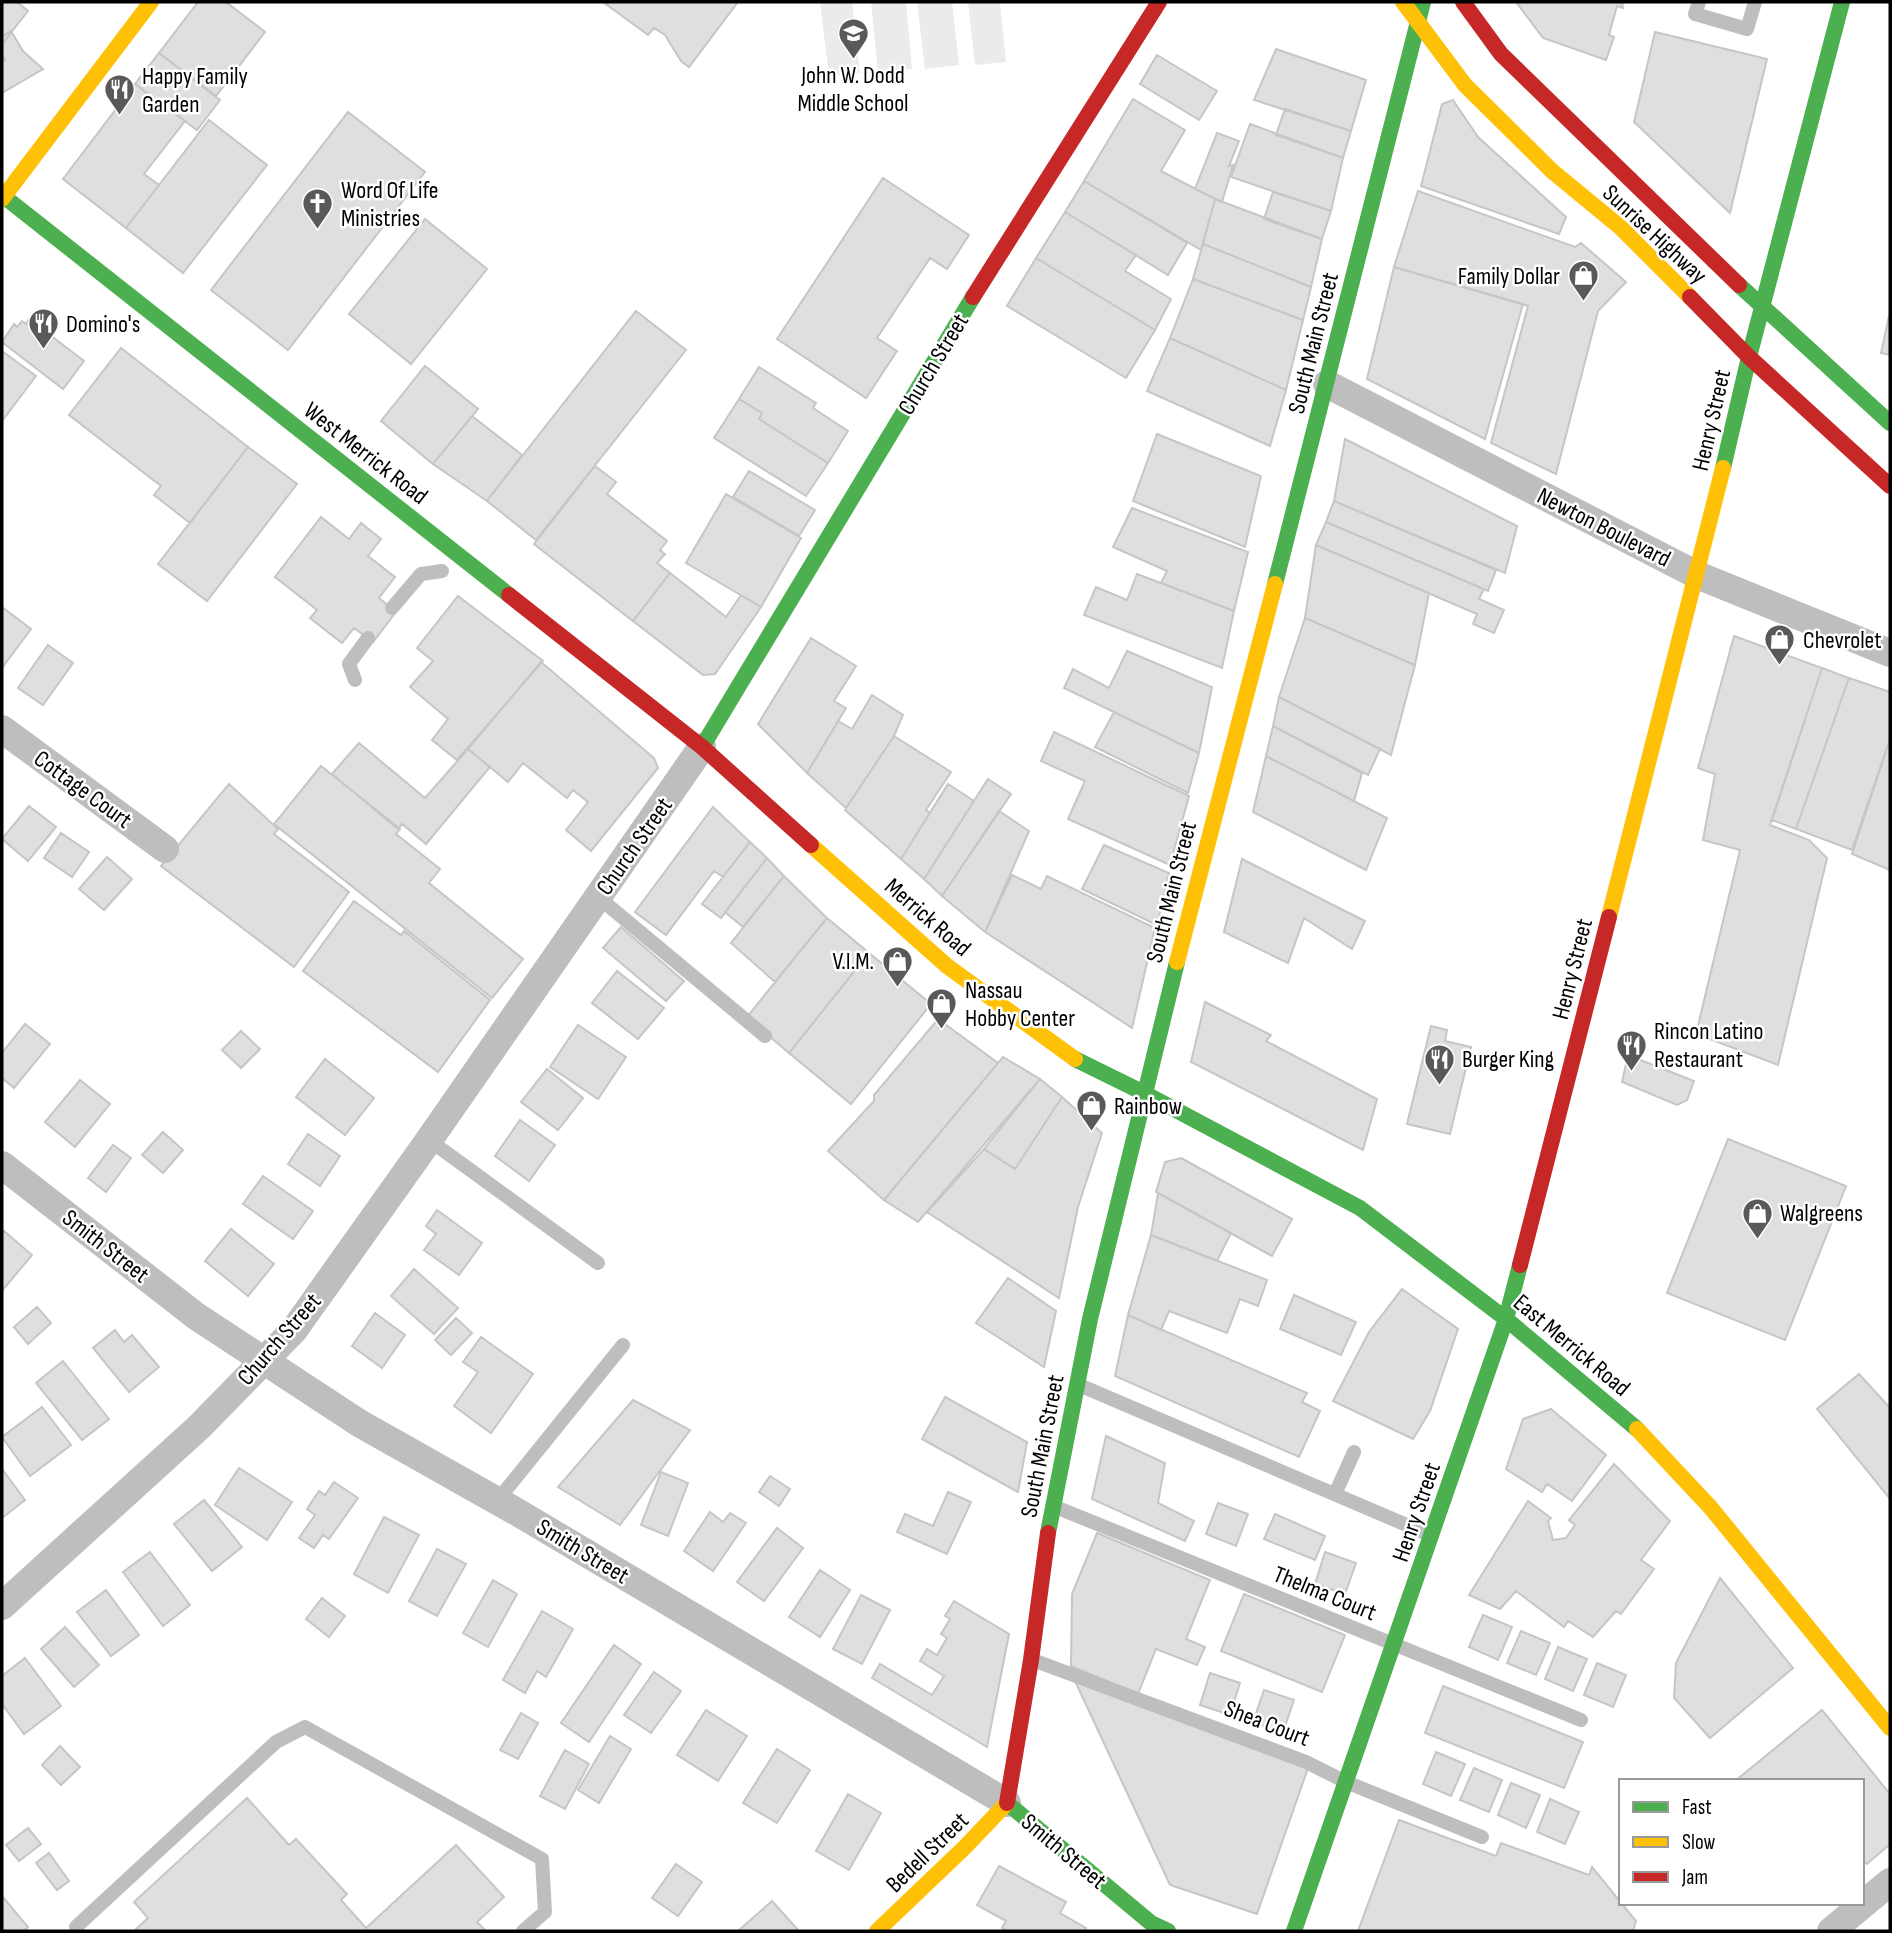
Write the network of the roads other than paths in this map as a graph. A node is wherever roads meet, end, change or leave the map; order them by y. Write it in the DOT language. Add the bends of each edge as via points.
graph roads {
  1 [pos="151,2"];
  2 [pos="1159,2"];
  3 [pos="1403,2"];
  4 [pos="1423,2"];
  5 [pos="1463,2"];
  6 [pos="1699,2"];
  7 [pos="1755,2"];
  8 [pos="1842,2"];
  9 [pos="1417,22"];
  10 [pos="2,197"];
  11 [pos="1762,307"];
  12 [pos="1749,357"];
  13 [pos="1326,384"];
  14 [pos="1890,423"];
  15 [pos="1890,486"];
  16 [pos="442,571"];
  17 [pos="1697,575"];
  18 [pos="392,608"];
  19 [pos="368,638"];
  20 [pos="1890,653"];
  21 [pos="355,680"];
  22 [pos="2,729"];
  23 [pos="702,747"];
  24 [pos="165,849"];
  25 [pos="598,897"];
  26 [pos="765,1036"];
  27 [pos="1144,1093"];
  28 [pos="429,1140"];
  29 [pos="2,1166"];
  30 [pos="598,1263"];
  31 [pos="1506,1319"];
  32 [pos="623,1345"];
  33 [pos="262,1360"];
  34 [pos="1077,1384"];
  35 [pos="1354,1452"];
  36 [pos="1335,1494"];
  37 [pos="497,1501"];
  38 [pos="1052,1506"];
  39 [pos="1432,1536"];
  40 [pos="2,1606"];
  41 [pos="1394,1646"];
  42 [pos="1031,1660"];
  43 [pos="1581,1720"];
  44 [pos="1890,1728"];
  45 [pos="1346,1783"];
  46 [pos="1007,1803"];
  47 [pos="1482,1837"];
  48 [pos="1890,1882"];
  49 [pos="1864,1904"];
  50 [pos="1862,1905"];
  51 [pos="76,1930"];
  52 [pos="523,1931"];
  53 [pos="877,1931"];
  54 [pos="1168,1931"];
  55 [pos="1294,1931"];
  56 [pos="1831,1931"];
  1 -- 10 [label="main road"];
  2 -- 23 [label="main road, Church Street" via="960,318"];
  3 -- 9 [label="main road, Sunrise Highway"];
  4 -- 9 [label="main road, South Main Street"];
  5 -- 11 [label="main road, Sunrise Highway" via="1502,54"];
  6 -- 7 [label="lane" via="1695,13 1747,29"];
  8 -- 11 [label="main road, Henry Street"];
  9 -- 12 [label="main road, Sunrise Highway" via="1465,85 1552,171 1620,227"];
  9 -- 13 [label="main road, South Main Street"];
  10 -- 23 [label="main road, West Merrick Road"];
  11 -- 12 [label="main road, Henry Street"];
  11 -- 14 [label="main road, Sunrise Highway"];
  12 -- 15 [label="main road, Sunrise Highway"];
  12 -- 17 [label="main road, Henry Street"];
  13 -- 17 [label="street, Newton Boulevard"];
  13 -- 27 [label="main road, South Main Street"];
  16 -- 18 [label="lane" via="421,574"];
  17 -- 20 [label="street, Newton Boulevard"];
  17 -- 31 [label="main road, Henry Street"];
  19 -- 21 [label="lane" via="349,664"];
  22 -- 24 [label="street, Cottage Court"];
  23 -- 25 [label="street, Church Street"];
  23 -- 27 [label="main road, Merrick Road" via="947,966 1075,1059"];
  25 -- 26 [label="lane"];
  25 -- 28 [label="street, Church Street"];
  27 -- 31 [label="main road, East Merrick Road" via="1360,1208"];
  27 -- 34 [label="main road, South Main Street"];
  28 -- 30 [label="lane"];
  28 -- 33 [label="street, Church Street" via="294,1329"];
  29 -- 33 [label="street, Smith Street" via="196,1316"];
  31 -- 39 [label="main road, Henry Street"];
  31 -- 44 [label="main road, East Merrick Road" via="1630,1422 1711,1508"];
  32 -- 37 [label="lane"];
  33 -- 37 [label="street, Smith Street" via="359,1423"];
  33 -- 40 [label="street, Church Street" via="200,1427"];
  34 -- 36 [label="lane"];
  34 -- 38 [label="main road, South Main Street"];
  35 -- 36 [label="lane"];
  36 -- 39 [label="lane"];
  37 -- 46 [label="street, Smith Street"];
  38 -- 41 [label="lane, Thelma Court"];
  38 -- 42 [label="main road, South Main Street"];
  39 -- 41 [label="main road, Henry Street"];
  41 -- 43 [label="lane, Thelma Court"];
  41 -- 45 [label="main road, Henry Street"];
  42 -- 45 [label="lane, Shea Court" via="1307,1762"];
  42 -- 46 [label="main road, South Main Street"];
  45 -- 47 [label="lane, Shea Court"];
  45 -- 55 [label="main road, Henry Street"];
  46 -- 53 [label="main road, Bedell Street"];
  46 -- 54 [label="main road, Smith Street" via="1151,1923"];
  48 -- 49 [label="street"];
  50 -- 56 [label="street"];
  51 -- 52 [label="lane" via="276,1742 305,1727 542,1859 545,1912"];
}
